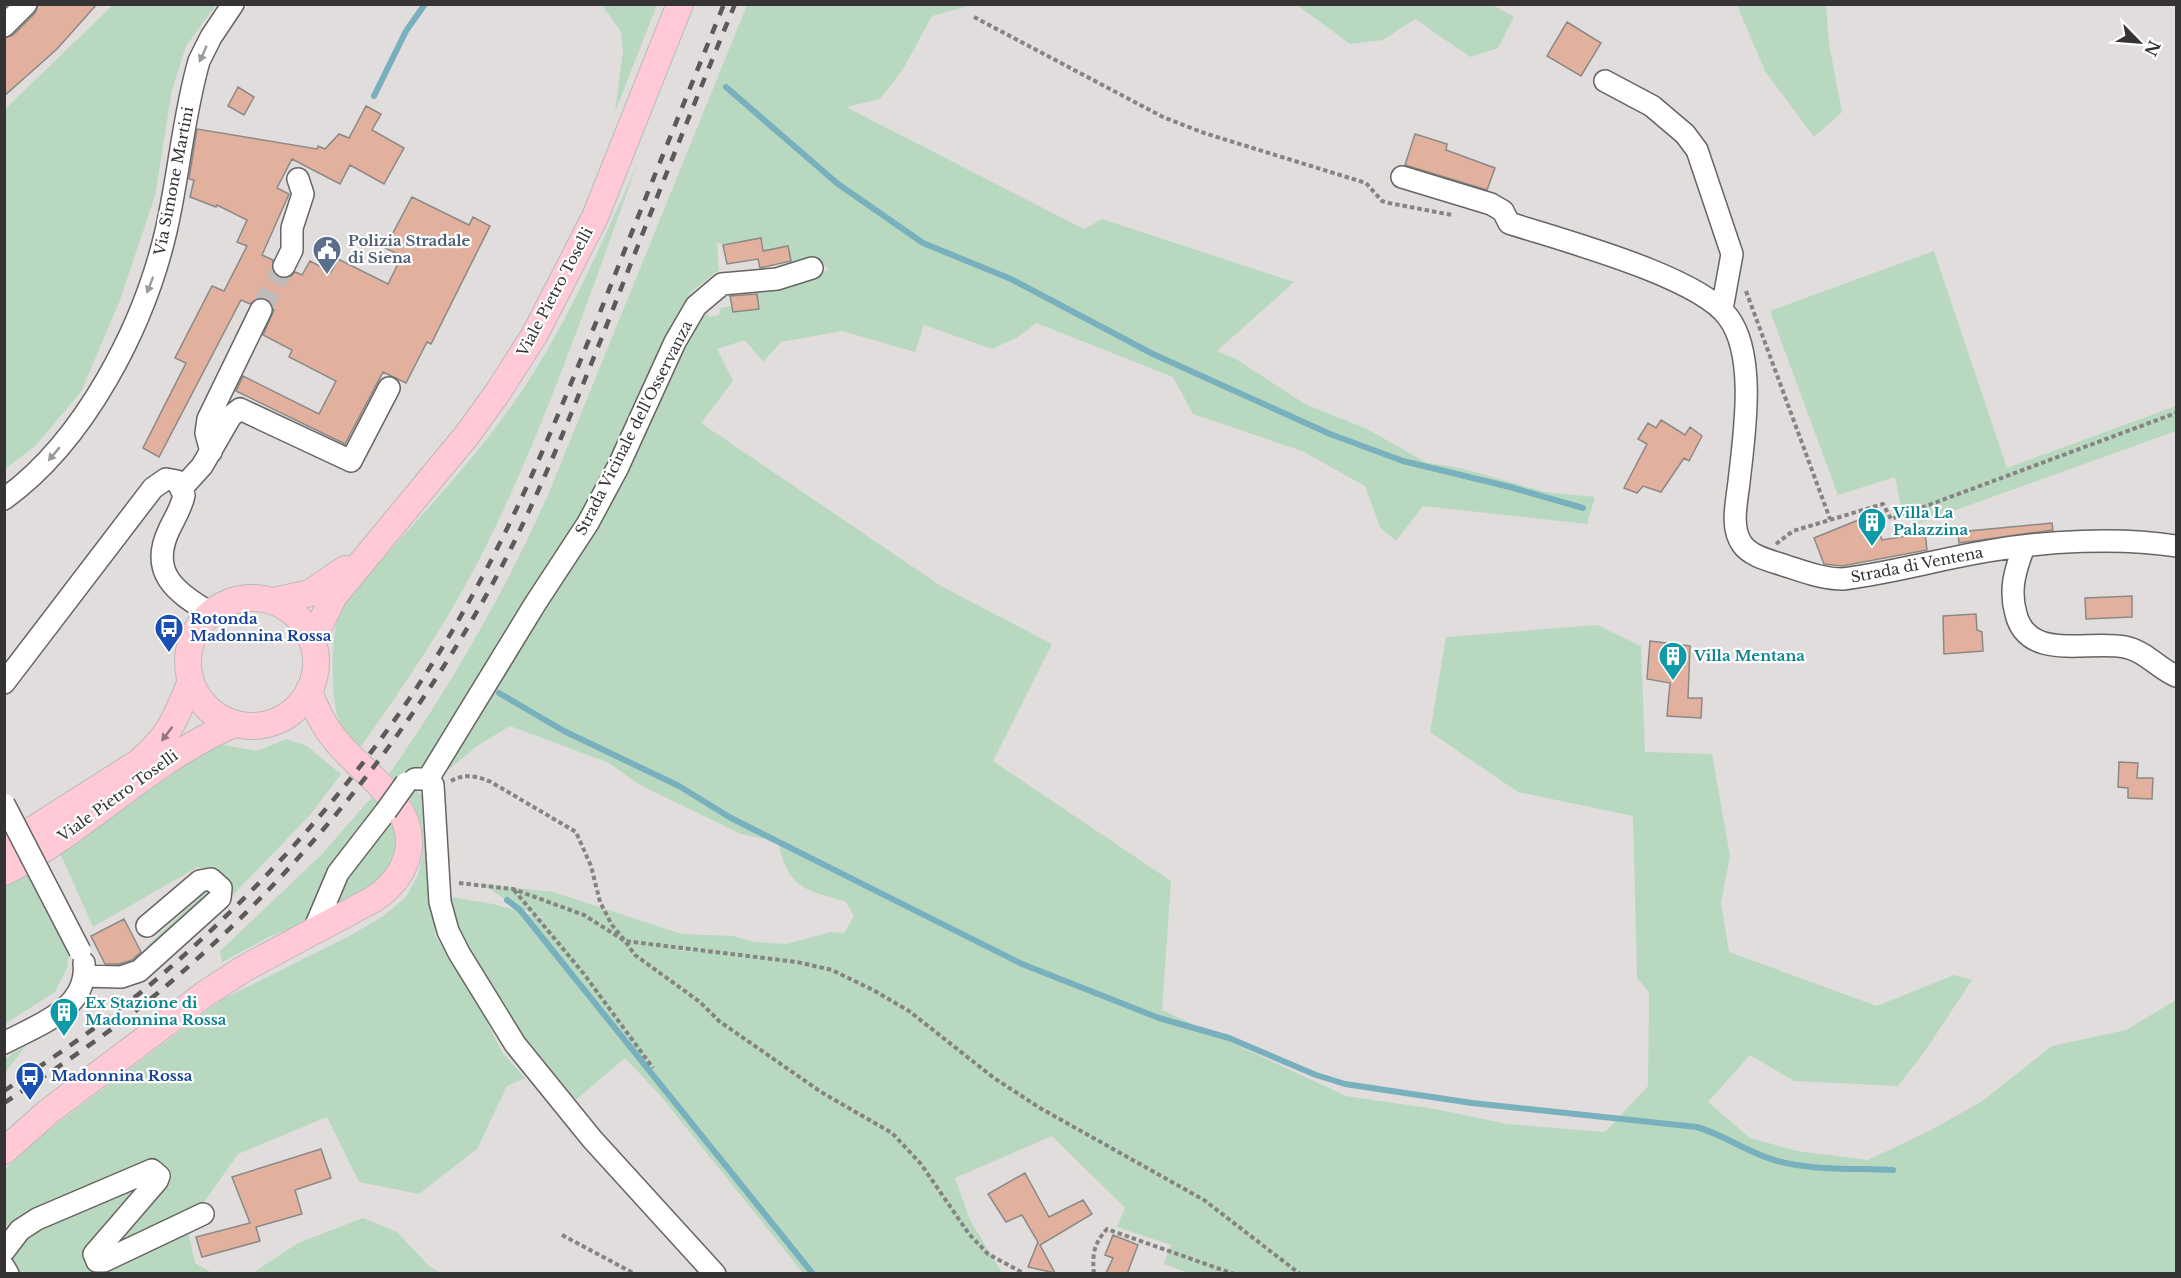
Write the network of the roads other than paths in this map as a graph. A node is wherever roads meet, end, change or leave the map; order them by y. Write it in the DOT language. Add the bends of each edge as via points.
graph roads {
  1 [pos="26,4"];
  2 [pos="233,4"];
  3 [pos="680,4"];
  4 [pos="4,26"];
  5 [pos="1605,81"];
  6 [pos="1402,177"];
  7 [pos="298,179"];
  8 [pos="284,266"];
  9 [pos="812,268"];
  10 [pos="1722,309"];
  11 [pos="261,310"];
  12 [pos="389,388"];
  13 [pos="211,452"];
  14 [pos="182,488"];
  15 [pos="4,499"];
  16 [pos="2176,546"];
  17 [pos="374,547"];
  18 [pos="2024,548"];
  19 [pos="274,601"];
  20 [pos="209,612"];
  21 [pos="312,641"];
  22 [pos="2176,676"];
  23 [pos="190,681"];
  24 [pos="4,683"];
  25 [pos="309,690"];
  26 [pos="281,720"];
  27 [pos="234,724"];
  28 [pos="336,742"];
  29 [pos="431,785"];
  30 [pos="4,804"];
  31 [pos="4,848"];
  32 [pos="4,872"];
  33 [pos="147,926"];
  34 [pos="313,932"];
  35 [pos="84,976"];
  36 [pos="4,1043"];
  37 [pos="4,1151"];
  38 [pos="203,1214"];
  39 [pos="4,1251"];
  40 [pos="4,1267"];
  41 [pos="8,1274"];
  42 [pos="715,1274"];
  1 -- 4 [label="street"];
  2 -- 15 [label="street, Via Simone Martini, one-way" via="199,61 165,239 126,339 96,397 68,437 42,468"];
  3 -- 17 [label="main road, Viale Pietro Toselli" via="595,217 548,311 482,415"];
  5 -- 10 [label="street" via="1652,106 1685,134 1697,150 1732,254"];
  6 -- 10 [label="street, Strada di Ventena" via="1491,204 1503,211 1509,223 1673,279 1704,294"];
  7 -- 8 [label="street" via="303,194 292,228 292,250"];
  9 -- 29 [label="street, Strada Vicinale dell'Osservanza" via="777,279 722,284 696,306 588,523 535,604"];
  10 -- 18 [label="street, Strada di Ventena" via="1738,336 1745,378 1736,529 1746,548 1817,576 1844,579"];
  11 -- 13 [label="street" via="208,419 206,433"];
  12 -- 13 [label="street" via="351,461 243,409 231,416"];
  13 -- 14 [label="street"];
  14 -- 20 [label="street" via="183,501 162,548 161,566 171,583"];
  14 -- 24 [label="street" via="166,479 153,488"];
  16 -- 18 [label="street, Strada di Ventena" via="2099,543"];
  17 -- 19 [label="main road, Viale Pietro Toselli" via="318,589"];
  17 -- 21 [label="main road, Viale Pietro Toselli" via="334,596"];
  18 -- 22 [label="street" via="2012,593 2017,619 2029,638 2049,645 2139,651"];
  19 -- 20 [label="main road, Viale Pietro Toselli" via="244,597"];
  19 -- 21 [label="main road, Viale Pietro Toselli" via="299,618"];
  20 -- 23 [label="main road, Viale Pietro Toselli" via="191,642"];
  21 -- 25 [label="main road, Viale Pietro Toselli" via="314,670"];
  23 -- 27 [label="main road" via="210,710"];
  23 -- 31 [label="main road, Viale Pietro Toselli, one-way" via="172,728 157,746 139,762"];
  25 -- 26 [label="main road"];
  25 -- 28 [label="main road"];
  26 -- 27 [label="main road" via="256,728"];
  26 -- 28 [label="main road"];
  27 -- 32 [label="main road, Viale Pietro Toselli" via="179,752 48,846"];
  28 -- 34 [label="main road" via="398,807 407,824 409,848 402,869 388,889"];
  29 -- 34 [label="street, bridge" via="415,779 406,783 338,873"];
  29 -- 42 [label="street" via="437,880 453,940 515,1044 592,1139"];
  30 -- 35 [label="street, bridge" via="80,951"];
  33 -- 35 [label="street" via="200,881 211,879 221,888 220,898 139,971 121,977"];
  34 -- 37 [label="main road" via="204,994 48,1112"];
  35 -- 36 [label="street" via="71,1004"];
  38 -- 39 [label="street" via="97,1261 94,1254 157,1181 159,1176 152,1170 37,1219 20,1230"];
  40 -- 41 [label="street"];
}
